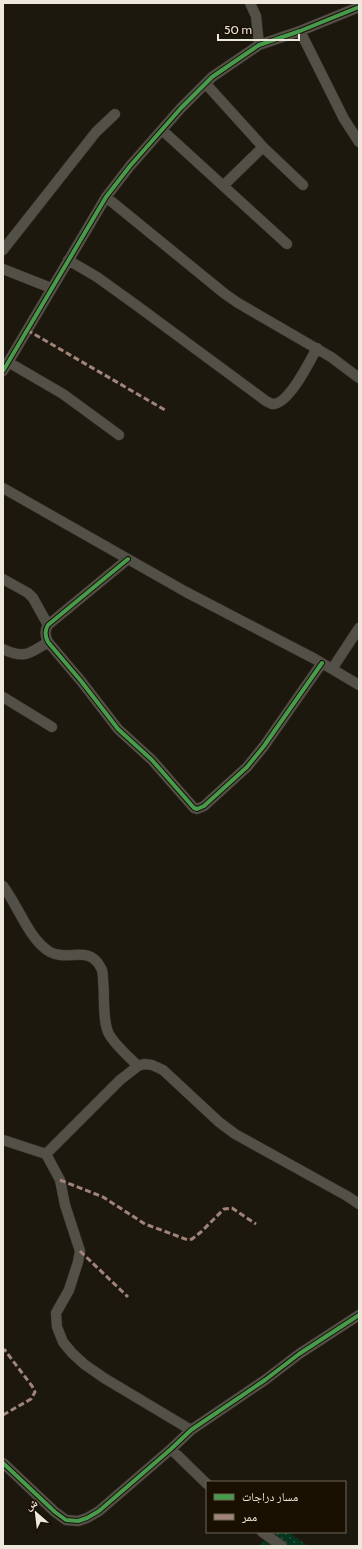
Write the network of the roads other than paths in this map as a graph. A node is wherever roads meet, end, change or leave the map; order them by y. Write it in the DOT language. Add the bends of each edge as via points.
graph roads {
  1 [pos="250,3"];
  2 [pos="359,7"];
  3 [pos="300,31"];
  4 [pos="259,45"];
  5 [pos="206,84"];
  6 [pos="115,114"];
  7 [pos="162,130"];
  8 [pos="359,142"];
  9 [pos="263,147"];
  10 [pos="303,185"];
  11 [pos="223,186"];
  12 [pos="106,197"];
  13 [pos="287,244"];
  14 [pos="3,250"];
  15 [pos="68,260"];
  16 [pos="3,269"];
  17 [pos="52,288"];
  18 [pos="317,348"];
  19 [pos="5,367"];
  20 [pos="359,378"];
  21 [pos="119,436"];
  22 [pos="3,488"];
  23 [pos="128,559"];
  24 [pos="3,579"];
  25 [pos="48,625"];
  26 [pos="359,628"];
  27 [pos="48,642"];
  28 [pos="3,649"];
  29 [pos="322,663"];
  30 [pos="332,669"];
  31 [pos="359,685"];
  32 [pos="3,697"];
  33 [pos="52,727"];
  34 [pos="3,886"];
  35 [pos="138,1066"];
  36 [pos="3,1140"];
  37 [pos="46,1154"];
  38 [pos="359,1204"];
  39 [pos="359,1315"];
  40 [pos="191,1430"];
  41 [pos="171,1449"];
  42 [pos="3,1463"];
  43 [pos="206,1483"];
  44 [pos="263,1533"];
  45 [pos="282,1546"];
  1 -- 4 [label="street" via="256,16"];
  2 -- 3 [label="street"];
  3 -- 4 [label="street"];
  3 -- 8 [label="street" via="344,120"];
  4 -- 5 [label="street" via="226,66"];
  5 -- 7 [label="street"];
  5 -- 9 [label="street"];
  6 -- 14 [label="street" via="96,132"];
  7 -- 11 [label="street"];
  7 -- 12 [label="street"];
  9 -- 10 [label="street"];
  9 -- 11 [label="street"];
  11 -- 13 [label="street"];
  12 -- 15 [label="street"];
  12 -- 18 [label="street" via="225,294"];
  15 -- 17 [label="street"];
  15 -- 18 [label="street" via="120,293 272,404 286,397"];
  16 -- 17 [label="street"];
  17 -- 19 [label="street"];
  18 -- 20 [label="street"];
  19 -- 21 [label="street" via="63,394"];
  22 -- 23 [label="street"];
  23 -- 25 [label="street"];
  23 -- 29 [label="street"];
  24 -- 25 [label="street" via="33,598"];
  25 -- 27 [label="street" via="45,630"];
  26 -- 30 [label="street"];
  27 -- 28 [label="street" via="24,655 13,654"];
  27 -- 29 [label="street" via="118,729 152,760 197,809 204,806 247,767"];
  29 -- 30 [label="street"];
  30 -- 31 [label="street"];
  32 -- 33 [label="street"];
  34 -- 35 [label="street" via="42,946 60,955 92,956 102,969 106,1023 110,1034"];
  35 -- 37 [label="street" via="120,1080"];
  35 -- 38 [label="street" via="144,1064 164,1070 235,1134"];
  36 -- 37 [label="street"];
  37 -- 40 [label="street" via="60,1180 80,1251 69,1290 56,1313 57,1327 63,1342 84,1364 104,1378"];
  39 -- 40 [label="street"];
  40 -- 41 [label="street"];
  41 -- 42 [label="street" via="99,1511 78,1521 66,1520 55,1512"];
  41 -- 43 [label="street"];
  44 -- 45 [label="street"];
}
